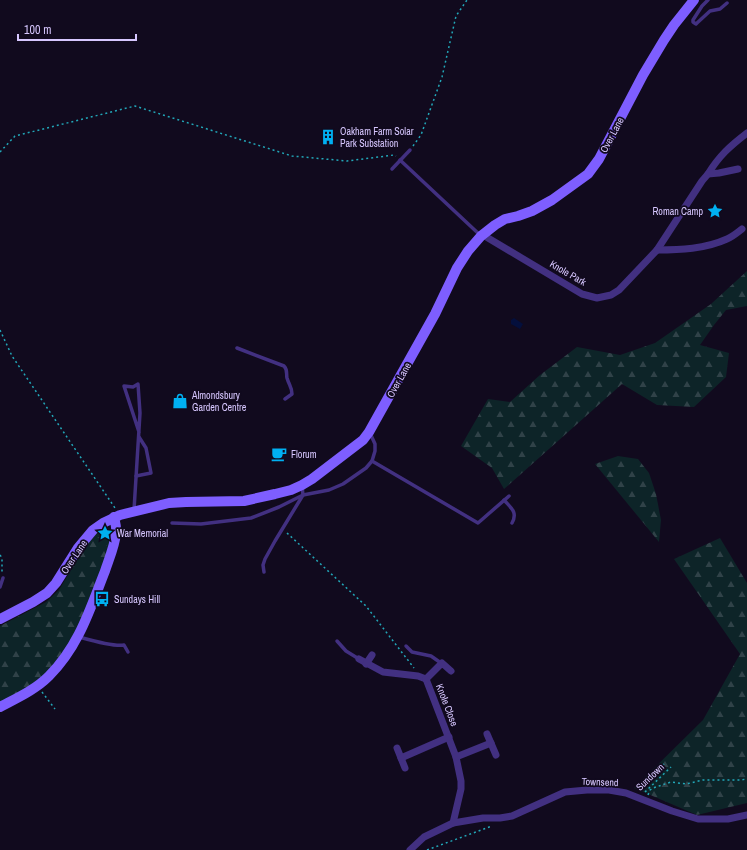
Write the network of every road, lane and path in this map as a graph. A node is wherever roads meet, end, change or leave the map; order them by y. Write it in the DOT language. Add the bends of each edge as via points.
graph roads {
  1 [pos="467,0"];
  2 [pos="694,0"];
  3 [pos="708,0"];
  4 [pos="727,3"];
  5 [pos="747,133"];
  6 [pos="410,150"];
  7 [pos="0,152"];
  8 [pos="400,160"];
  9 [pos="392,169"];
  10 [pos="738,169"];
  11 [pos="708,174"];
  12 [pos="742,229"];
  13 [pos="482,235"];
  14 [pos="656,250"];
  15 [pos="0,330"];
  16 [pos="237,348"];
  17 [pos="285,399"];
  18 [pos="370,432"];
  19 [pos="139,434"];
  20 [pos="372,461"];
  21 [pos="136,476"];
  22 [pos="302,490"];
  23 [pos="510,496"];
  24 [pos="504,500"];
  25 [pos="134,511"];
  26 [pos="117,516"];
  27 [pos="172,523"];
  28 [pos="512,523"];
  29 [pos="283,529"];
  30 [pos="0,555"];
  31 [pos="264,572"];
  32 [pos="3,578"];
  33 [pos="0,587"];
  34 [pos="0,618"];
  35 [pos="78,636"];
  36 [pos="337,641"];
  37 [pos="406,646"];
  38 [pos="128,652"];
  39 [pos="372,655"];
  40 [pos="359,659"];
  41 [pos="442,663"];
  42 [pos="366,664"];
  43 [pos="414,668"];
  44 [pos="451,671"];
  45 [pos="426,678"];
  46 [pos="38,686"];
  47 [pos="0,707"];
  48 [pos="56,709"];
  49 [pos="487,734"];
  50 [pos="449,737"];
  51 [pos="491,743"];
  52 [pos="397,748"];
  53 [pos="496,755"];
  54 [pos="456,757"];
  55 [pos="401,758"];
  56 [pos="664,764"];
  57 [pos="671,767"];
  58 [pos="405,768"];
  59 [pos="747,779"];
  60 [pos="649,790"];
  61 [pos="639,798"];
  62 [pos="747,815"];
  63 [pos="453,823"];
  64 [pos="492,826"];
  65 [pos="410,850"];
  66 [pos="427,850"];
  1 -- 6 [label="path" via="456,16 442,77 421,135"];
  2 -- 13 [label="street, Over Lane" via="664,40 599,159 588,174 552,200 532,211 505,219"];
  3 -- 4 [label="lane" via="693,20 696,24 710,11 720,9"];
  5 -- 11 [label="street, Knole Park" via="730,146"];
  6 -- 8 [label="lane"];
  7 -- 8 [label="path" via="15,136 135,106 292,156 347,161 394,155"];
  8 -- 9 [label="lane"];
  8 -- 13 [label="lane"];
  10 -- 11 [label="street"];
  11 -- 14 [label="street, Knole Park"];
  12 -- 14 [label="street" via="714,245 682,250"];
  13 -- 14 [label="street, Knole Park" via="582,294 597,298 619,290"];
  13 -- 18 [label="street, Over Lane" via="457,268 435,314"];
  15 -- 26 [label="path" via="12,356"];
  16 -- 17 [label="lane" via="286,368 292,394"];
  18 -- 20 [label="lane" via="375,444"];
  18 -- 22 [label="street, Over Lane"];
  19 -- 19 [label="lane" via="138,384 133,387 124,386"];
  19 -- 21 [label="lane"];
  19 -- 21 [label="lane" via="146,448 151,473"];
  20 -- 22 [label="lane" via="343,484 329,490"];
  20 -- 24 [label="lane" via="478,523"];
  21 -- 25 [label="lane"];
  22 -- 25 [label="street, Over Lane" via="291,490 244,501 169,503"];
  22 -- 27 [label="lane" via="279,507 251,518 201,524"];
  22 -- 29 [label="lane"];
  23 -- 24 [label="lane"];
  24 -- 28 [label="lane" via="514,511"];
  25 -- 26 [label="street, Over Lane"];
  26 -- 34 [label="street, Over Lane" via="93,530 47,593"];
  26 -- 35 [label="street" via="111,554"];
  29 -- 31 [label="lane" via="265,559"];
  29 -- 43 [label="path" via="366,606"];
  30 -- 32 [label="path"];
  32 -- 33 [label="lane"];
  35 -- 38 [label="lane" via="124,645"];
  35 -- 46 [label="street" via="62,660"];
  36 -- 40 [label="lane" via="346,652"];
  37 -- 41 [label="lane, Knole Close" via="412,652 431,656"];
  39 -- 42 [label="street"];
  40 -- 42 [label="street"];
  41 -- 44 [label="street, Knole Close"];
  41 -- 45 [label="street, Knole Close"];
  42 -- 45 [label="street" via="383,672"];
  45 -- 50 [label="street, Knole Close"];
  46 -- 47 [label="street"];
  46 -- 48 [label="path"];
  49 -- 51 [label="street"];
  50 -- 54 [label="street, Knole Close"];
  50 -- 55 [label="street, Knole Close"];
  51 -- 53 [label="street"];
  51 -- 54 [label="street"];
  52 -- 55 [label="street"];
  54 -- 63 [label="street, Knole Close" via="461,785"];
  55 -- 58 [label="street"];
  56 -- 61 [label="path"];
  57 -- 60 [label="path, Sundown"];
  59 -- 60 [label="path" via="703,780 686,784 671,782"];
  60 -- 61 [label="path"];
  60 -- 61 [label="path, Sundown"];
  61 -- 62 [label="street, Townsend" via="698,820 728,819"];
  61 -- 63 [label="street, Townsend" via="609,790 565,792 512,816"];
  63 -- 65 [label="street, Townsend" via="424,837"];
  64 -- 66 [label="path"];
}
